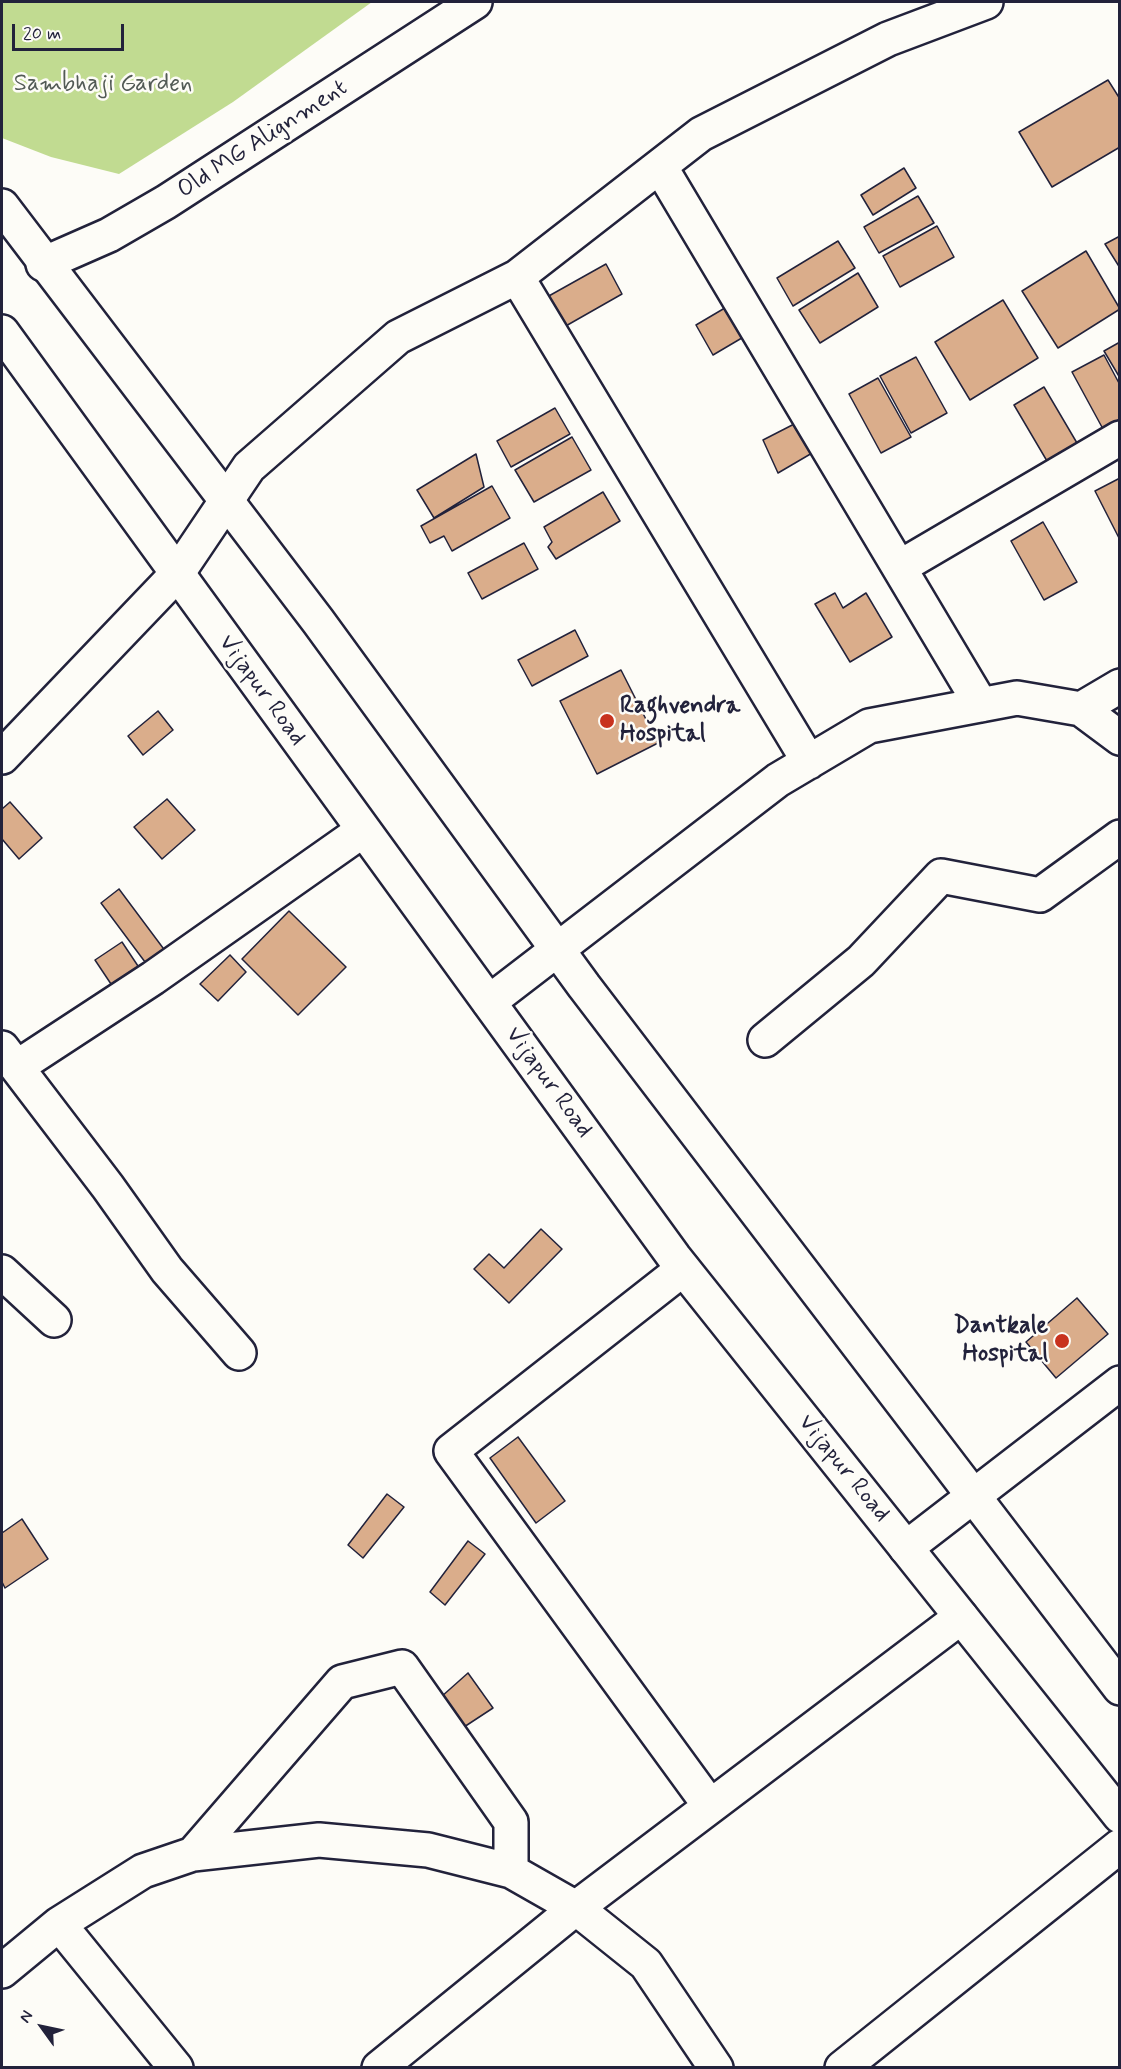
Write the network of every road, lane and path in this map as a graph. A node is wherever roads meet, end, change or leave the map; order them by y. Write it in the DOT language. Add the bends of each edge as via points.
graph roads {
  1 [pos="476,2"];
  2 [pos="986,2"];
  3 [pos="661,168"];
  4 [pos="2,206"];
  5 [pos="43,264"];
  6 [pos="517,277"];
  7 [pos="2,332"];
  8 [pos="1119,438"];
  9 [pos="226,501"];
  10 [pos="900,567"];
  11 [pos="177,574"];
  12 [pos="1119,686"];
  13 [pos="981,705"];
  14 [pos="1081,709"];
  15 [pos="1119,738"];
  16 [pos="2,757"];
  17 [pos="809,762"];
  18 [pos="362,831"];
  19 [pos="1119,837"];
  20 [pos="556,949"];
  21 [pos="489,1002"];
  22 [pos="765,1040"];
  23 [pos="9,1058"];
  24 [pos="684,1269"];
  25 [pos="2,1272"];
  26 [pos="54,1320"];
  27 [pos="239,1353"];
  28 [pos="1119,1383"];
  29 [pos="973,1496"];
  30 [pos="906,1548"];
  31 [pos="961,1617"];
  32 [pos="1119,1688"];
  33 [pos="710,1806"];
  34 [pos="1119,1816"];
  35 [pos="1119,1846"];
  36 [pos="193,1854"];
  37 [pos="511,1871"];
  38 [pos="576,1908"];
  39 [pos="59,1924"];
  40 [pos="2,1971"];
  41 [pos="176,2067"];
  42 [pos="378,2067"];
  43 [pos="716,2067"];
  44 [pos="842,2067"];
  1 -- 5 [label="street, Old MG Alignment" via="166,202 108,235"];
  2 -- 3 [label="street" via="888,39 711,129"];
  3 -- 6 [label="street"];
  3 -- 10 [label="street"];
  4 -- 5 [label="street"];
  5 -- 9 [label="street"];
  6 -- 9 [label="street" via="398,337 249,467"];
  6 -- 17 [label="street"];
  7 -- 11 [label="street, Vijapur Road"];
  8 -- 10 [label="street"];
  9 -- 11 [label="street"];
  9 -- 20 [label="street"];
  10 -- 13 [label="street"];
  11 -- 16 [label="street"];
  11 -- 18 [label="street, Vijapur Road"];
  12 -- 14 [label="street"];
  13 -- 14 [label="street" via="1017,698"];
  13 -- 17 [label="street" via="869,726"];
  14 -- 15 [label="street"];
  17 -- 20 [label="street" via="778,780"];
  18 -- 21 [label="street, Vijapur Road"];
  18 -- 23 [label="street" via="153,978"];
  19 -- 22 [label="street" via="1040,894 941,876 861,961"];
  20 -- 21 [label="street"];
  20 -- 29 [label="street"];
  21 -- 24 [label="street, Vijapur Road"];
  23 -- 27 [label="street" via="167,1270"];
  24 -- 30 [label="street, Vijapur Road"];
  24 -- 33 [label="street" via="451,1451"];
  25 -- 26 [label="street"];
  28 -- 29 [label="street"];
  29 -- 30 [label="street"];
  29 -- 32 [label="street"];
  30 -- 31 [label="street, Vijapur Road"];
  31 -- 33 [label="street"];
  31 -- 34 [label="street, Vijapur Road"];
  33 -- 38 [label="street"];
  35 -- 44 [label="street"];
  36 -- 37 [label="street" via="319,1840 428,1850"];
  36 -- 37 [label="street" via="342,1682 402,1667 511,1822"];
  36 -- 39 [label="street" via="143,1871"];
  37 -- 38 [label="street"];
  38 -- 42 [label="street"];
  38 -- 43 [label="street" via="646,1964"];
  39 -- 40 [label="street"];
  39 -- 41 [label="street"];
}
